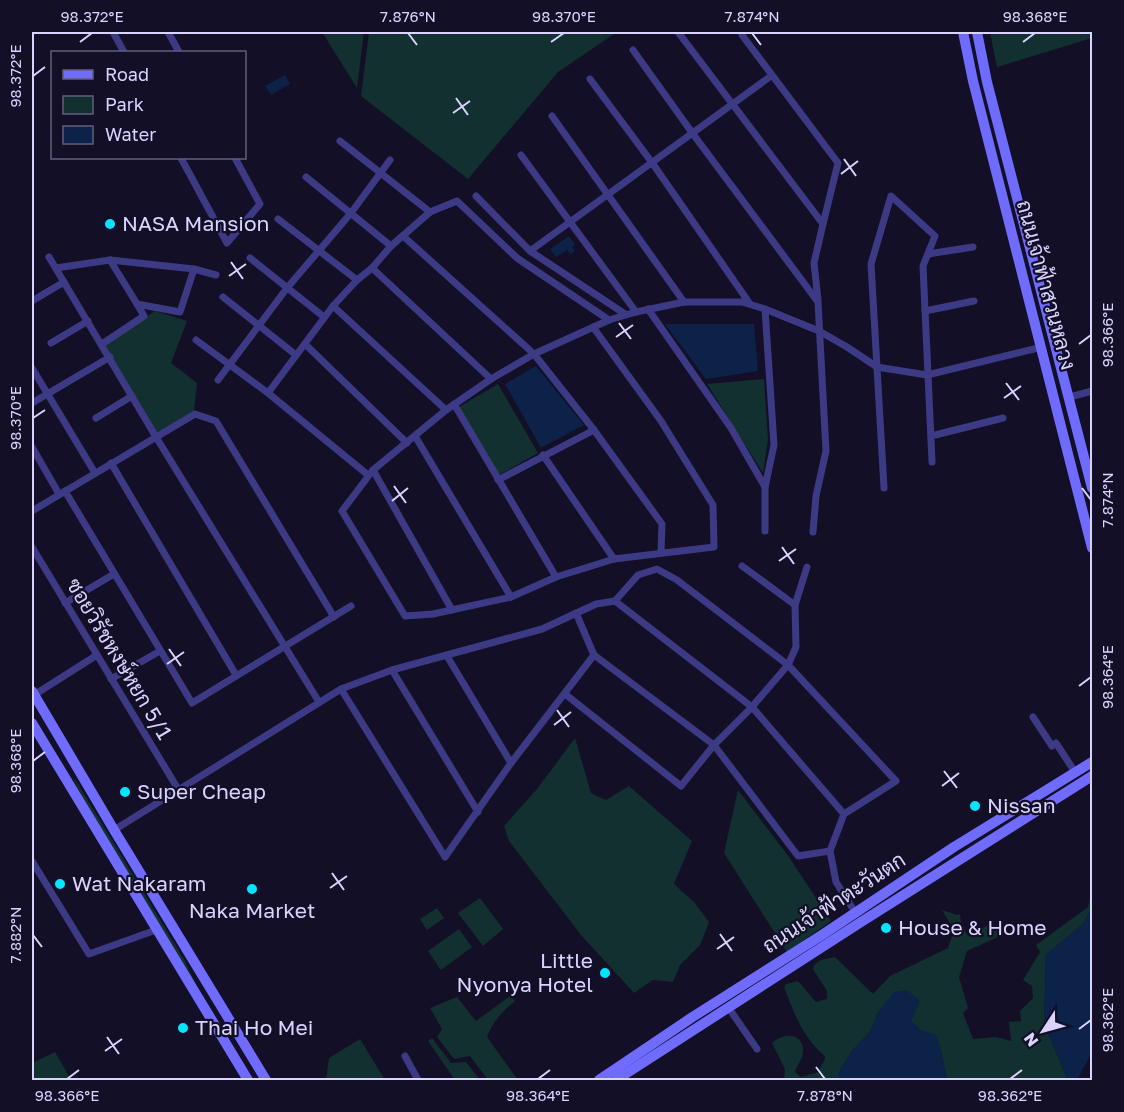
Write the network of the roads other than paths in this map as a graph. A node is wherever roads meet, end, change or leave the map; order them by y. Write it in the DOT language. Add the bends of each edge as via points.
graph roads {
  1 [pos="113,32"];
  2 [pos="168,32"];
  3 [pos="678,32"];
  4 [pos="963,32"];
  5 [pos="977,32"];
  6 [pos="742,35"];
  7 [pos="633,50"];
  8 [pos="123,51"];
  9 [pos="178,51"];
  10 [pos="771,76"];
  11 [pos="590,79"];
  12 [pos="734,103"];
  13 [pos="552,116"];
  14 [pos="693,134"];
  15 [pos="340,141"];
  16 [pos="521,155"];
  17 [pos="182,159"];
  18 [pos="236,159"];
  19 [pos="390,160"];
  20 [pos="653,164"];
  21 [pos="380,172"];
  22 [pos="306,177"];
  23 [pos="610,194"];
  24 [pos="476,196"];
  25 [pos="430,212"];
  26 [pos="351,213"];
  27 [pos="278,219"];
  28 [pos="570,223"];
  29 [pos="823,224"];
  30 [pos="403,236"];
  31 [pos="391,246"];
  32 [pos="974,247"];
  33 [pos="319,250"];
  34 [pos="531,250"];
  35 [pos="1031,250"];
  36 [pos="1017,253"];
  37 [pos="928,254"];
  38 [pos="49,257"];
  39 [pos="250,258"];
  40 [pos="110,260"];
  41 [pos="56,268"];
  42 [pos="372,268"];
  43 [pos="194,269"];
  44 [pos="216,275"];
  45 [pos="357,280"];
  46 [pos="64,282"];
  47 [pos="287,288"];
  48 [pos="223,297"];
  49 [pos="32,301"];
  50 [pos="974,301"];
  51 [pos="684,302"];
  52 [pos="818,302"];
  53 [pos="137,304"];
  54 [pos="751,304"];
  55 [pos="333,306"];
  56 [pos="648,309"];
  57 [pos="765,309"];
  58 [pos="925,311"];
  59 [pos="636,312"];
  60 [pos="624,314"];
  61 [pos="324,317"];
  62 [pos="609,320"];
  63 [pos="88,321"];
  64 [pos="260,325"];
  65 [pos="593,327"];
  66 [pos="819,331"];
  67 [pos="196,340"];
  68 [pos="51,343"];
  69 [pos="102,344"];
  70 [pos="305,344"];
  71 [pos="1042,347"];
  72 [pos="534,354"];
  73 [pos="296,355"];
  74 [pos="110,357"];
  75 [pos="229,363"];
  76 [pos="877,367"];
  77 [pos="32,368"];
  78 [pos="927,375"];
  79 [pos="491,379"];
  80 [pos="218,380"];
  81 [pos="1092,391"];
  82 [pos="268,393"];
  83 [pos="47,394"];
  84 [pos="132,396"];
  85 [pos="1070,397"];
  86 [pos="32,403"];
  87 [pos="454,404"];
  88 [pos="446,410"];
  89 [pos="96,418"];
  90 [pos="1003,418"];
  91 [pos="594,430"];
  92 [pos="156,436"];
  93 [pos="415,436"];
  94 [pos="931,436"];
  95 [pos="407,443"];
  96 [pos="32,447"];
  97 [pos="543,455"];
  98 [pos="932,462"];
  99 [pos="111,463"];
  100 [pos="95,473"];
  101 [pos="371,473"];
  102 [pos="498,480"];
  103 [pos="765,487"];
  104 [pos="884,488"];
  105 [pos="1092,488"];
  106 [pos="62,493"];
  107 [pos="32,511"];
  108 [pos="765,531"];
  109 [pos="813,532"];
  110 [pos="32,547"];
  111 [pos="1092,549"];
  112 [pos="661,552"];
  113 [pos="614,559"];
  114 [pos="742,566"];
  115 [pos="807,567"];
  116 [pos="114,574"];
  117 [pos="556,577"];
  118 [pos="511,597"];
  119 [pos="615,601"];
  120 [pos="65,603"];
  121 [pos="795,605"];
  122 [pos="351,606"];
  123 [pos="452,610"];
  124 [pos="576,613"];
  125 [pos="334,616"];
  126 [pos="286,645"];
  127 [pos="160,651"];
  128 [pos="97,655"];
  129 [pos="594,655"];
  130 [pos="447,656"];
  131 [pos="788,665"];
  132 [pos="392,670"];
  133 [pos="236,675"];
  134 [pos="111,679"];
  135 [pos="341,689"];
  136 [pos="33,693"];
  137 [pos="566,694"];
  138 [pos="319,702"];
  139 [pos="752,707"];
  140 [pos="1033,717"];
  141 [pos="32,723"];
  142 [pos="714,745"];
  143 [pos="1092,762"];
  144 [pos="512,763"];
  145 [pos="77,769"];
  146 [pos="1075,772"];
  147 [pos="1092,776"];
  148 [pos="63,777"];
  149 [pos="178,789"];
  150 [pos="478,812"];
  151 [pos="844,814"];
  152 [pos="114,830"];
  153 [pos="830,851"];
  154 [pos="32,861"];
  155 [pos="855,912"];
  156 [pos="156,930"];
  157 [pos="728,1007"];
  158 [pos="230,1019"];
  159 [pos="216,1028"];
  160 [pos="757,1049"];
  161 [pos="405,1056"];
  162 [pos="248,1080"];
  163 [pos="266,1080"];
  164 [pos="418,1080"];
  165 [pos="599,1080"];
  166 [pos="616,1080"];
  1 -- 8 [label="street"];
  2 -- 9 [label="street"];
  3 -- 12 [label="street"];
  4 -- 36 [label="main road, ถนนเจ้าฟ้าสวนหลวง"];
  5 -- 35 [label="main road, ถนนเจ้าฟ้าสวนหลวง"];
  6 -- 10 [label="street"];
  7 -- 14 [label="street"];
  10 -- 12 [label="street"];
  10 -- 29 [label="street" via="838,163"];
  11 -- 20 [label="street"];
  12 -- 14 [label="street"];
  12 -- 29 [label="street"];
  13 -- 23 [label="street"];
  14 -- 20 [label="street"];
  14 -- 52 [label="street"];
  15 -- 21 [label="street"];
  16 -- 28 [label="street"];
  17 -- 18 [label="street" via="228,243 260,204"];
  19 -- 21 [label="street"];
  20 -- 23 [label="street"];
  20 -- 54 [label="street"];
  21 -- 25 [label="street"];
  21 -- 26 [label="street"];
  22 -- 26 [label="street"];
  23 -- 28 [label="street"];
  23 -- 51 [label="street"];
  24 -- 34 [label="street"];
  25 -- 30 [label="street"];
  25 -- 62 [label="street" via="457,201 517,258"];
  26 -- 31 [label="street"];
  26 -- 33 [label="street"];
  27 -- 33 [label="street"];
  28 -- 34 [label="street"];
  28 -- 59 [label="street"];
  29 -- 52 [label="street" via="814,263"];
  30 -- 31 [label="street"];
  30 -- 72 [label="street"];
  31 -- 42 [label="street"];
  32 -- 37 [label="street"];
  33 -- 45 [label="street"];
  33 -- 47 [label="street"];
  34 -- 60 [label="street"];
  35 -- 36 [label="main road"];
  35 -- 85 [label="main road, ถนนเจ้าฟ้าสวนหลวง"];
  36 -- 71 [label="main road, ถนนเจ้าฟ้าสวนหลวง"];
  37 -- 58 [label="street" via="923,266"];
  37 -- 76 [label="street" via="934,236 891,196 871,264"];
  38 -- 41 [label="street"];
  39 -- 47 [label="street"];
  40 -- 41 [label="street"];
  40 -- 43 [label="street"];
  40 -- 53 [label="street"];
  41 -- 46 [label="street"];
  42 -- 45 [label="street"];
  42 -- 79 [label="street"];
  43 -- 44 [label="street"];
  43 -- 53 [label="street" via="180,312"];
  45 -- 55 [label="street"];
  46 -- 49 [label="street"];
  46 -- 63 [label="street"];
  47 -- 61 [label="street"];
  47 -- 64 [label="street"];
  48 -- 64 [label="street"];
  50 -- 58 [label="street"];
  51 -- 54 [label="street"];
  51 -- 56 [label="street"];
  52 -- 66 [label="street"];
  53 -- 69 [label="street" via="144,316"];
  54 -- 57 [label="street"];
  55 -- 61 [label="street"];
  55 -- 88 [label="street"];
  56 -- 59 [label="street"];
  56 -- 103 [label="street" via="731,428"];
  57 -- 66 [label="street"];
  57 -- 103 [label="street" via="774,445"];
  58 -- 78 [label="street"];
  59 -- 60 [label="street"];
  60 -- 62 [label="street"];
  61 -- 70 [label="street"];
  62 -- 65 [label="street"];
  63 -- 68 [label="street"];
  63 -- 69 [label="street"];
  64 -- 73 [label="street"];
  64 -- 75 [label="street"];
  65 -- 72 [label="street"];
  65 -- 112 [label="street" via="661,421 713,505 714,547"];
  66 -- 76 [label="street"];
  66 -- 109 [label="street" via="826,451"];
  67 -- 75 [label="street"];
  69 -- 74 [label="street"];
  70 -- 73 [label="street"];
  70 -- 95 [label="street"];
  71 -- 78 [label="street"];
  71 -- 111 [label="main road, ถนนเจ้าฟ้าสวนหลวง"];
  72 -- 79 [label="street"];
  72 -- 91 [label="street"];
  73 -- 82 [label="street"];
  74 -- 83 [label="street"];
  74 -- 84 [label="street"];
  75 -- 80 [label="street"];
  75 -- 82 [label="street"];
  76 -- 78 [label="street"];
  76 -- 104 [label="street"];
  77 -- 83 [label="street"];
  78 -- 94 [label="street"];
  79 -- 87 [label="street"];
  81 -- 85 [label="street"];
  82 -- 101 [label="street"];
  83 -- 86 [label="street"];
  83 -- 100 [label="street"];
  84 -- 89 [label="street"];
  84 -- 92 [label="street"];
  85 -- 105 [label="main road, ถนนเจ้าฟ้าสวนหลวง"];
  87 -- 88 [label="street"];
  87 -- 102 [label="street"];
  88 -- 93 [label="street"];
  90 -- 94 [label="street"];
  91 -- 97 [label="street"];
  91 -- 112 [label="street" via="662,524"];
  92 -- 99 [label="street"];
  92 -- 125 [label="street" via="195,414 216,421"];
  92 -- 126 [label="street"];
  93 -- 95 [label="street"];
  93 -- 118 [label="street"];
  94 -- 98 [label="street"];
  95 -- 101 [label="street"];
  96 -- 106 [label="street"];
  97 -- 102 [label="street"];
  97 -- 113 [label="street"];
  99 -- 100 [label="street"];
  99 -- 133 [label="street"];
  100 -- 106 [label="street"];
  101 -- 123 [label="street"];
  101 -- 123 [label="street" via="342,511 405,616"];
  102 -- 117 [label="street"];
  103 -- 108 [label="street"];
  106 -- 107 [label="street"];
  106 -- 116 [label="street"];
  110 -- 120 [label="street, ซอยวิรัชหงษ์หยก 5/1"];
  112 -- 113 [label="street"];
  113 -- 117 [label="street"];
  114 -- 121 [label="street"];
  115 -- 121 [label="street"];
  116 -- 120 [label="street"];
  116 -- 127 [label="street"];
  117 -- 118 [label="street"];
  118 -- 123 [label="street"];
  119 -- 124 [label="street"];
  119 -- 131 [label="street" via="638,575 657,569"];
  119 -- 139 [label="street"];
  120 -- 128 [label="street, ซอยวิรัชหงษ์หยก 5/1"];
  121 -- 131 [label="street" via="796,647"];
  122 -- 125 [label="street"];
  124 -- 129 [label="street"];
  124 -- 130 [label="street" via="542,629"];
  125 -- 126 [label="street"];
  126 -- 133 [label="street"];
  126 -- 138 [label="street"];
  127 -- 133 [label="street" via="192,704"];
  127 -- 134 [label="street"];
  128 -- 134 [label="street, ซอยวิรัชหงษ์หยก 5/1"];
  128 -- 136 [label="street"];
  129 -- 137 [label="street"];
  129 -- 142 [label="street"];
  130 -- 132 [label="street"];
  130 -- 144 [label="street"];
  131 -- 139 [label="street"];
  131 -- 151 [label="street" via="896,781"];
  132 -- 135 [label="street"];
  132 -- 150 [label="street"];
  134 -- 149 [label="street, ซอยวิรัชหงษ์หยก 5/1"];
  135 -- 138 [label="street"];
  135 -- 150 [label="street" via="446,857"];
  136 -- 145 [label="main road"];
  137 -- 142 [label="street" via="681,786"];
  137 -- 144 [label="street"];
  138 -- 149 [label="street"];
  139 -- 142 [label="street"];
  139 -- 151 [label="street"];
  140 -- 146 [label="street"];
  141 -- 148 [label="main road"];
  142 -- 153 [label="street" via="798,856"];
  143 -- 146 [label="main road, ถนนเจ้าฟ้าตะวันตก"];
  144 -- 150 [label="street"];
  145 -- 148 [label="main road"];
  145 -- 152 [label="main road"];
  146 -- 155 [label="main road, ถนนเจ้าฟ้าตะวันตก"];
  147 -- 157 [label="main road, ถนนเจ้าฟ้าตะวันตก"];
  148 -- 156 [label="main road"];
  149 -- 152 [label="street"];
  151 -- 153 [label="street"];
  152 -- 158 [label="main road"];
  153 -- 155 [label="street" via="836,882"];
  154 -- 156 [label="street" via="89,954"];
  155 -- 165 [label="main road, ถนนเจ้าฟ้าตะวันตก"];
  156 -- 159 [label="main road"];
  157 -- 160 [label="street"];
  157 -- 166 [label="main road, ถนนเจ้าฟ้าตะวันตก"];
  158 -- 159 [label="main road"];
  158 -- 163 [label="main road"];
  159 -- 162 [label="main road"];
  161 -- 164 [label="street"];
}
